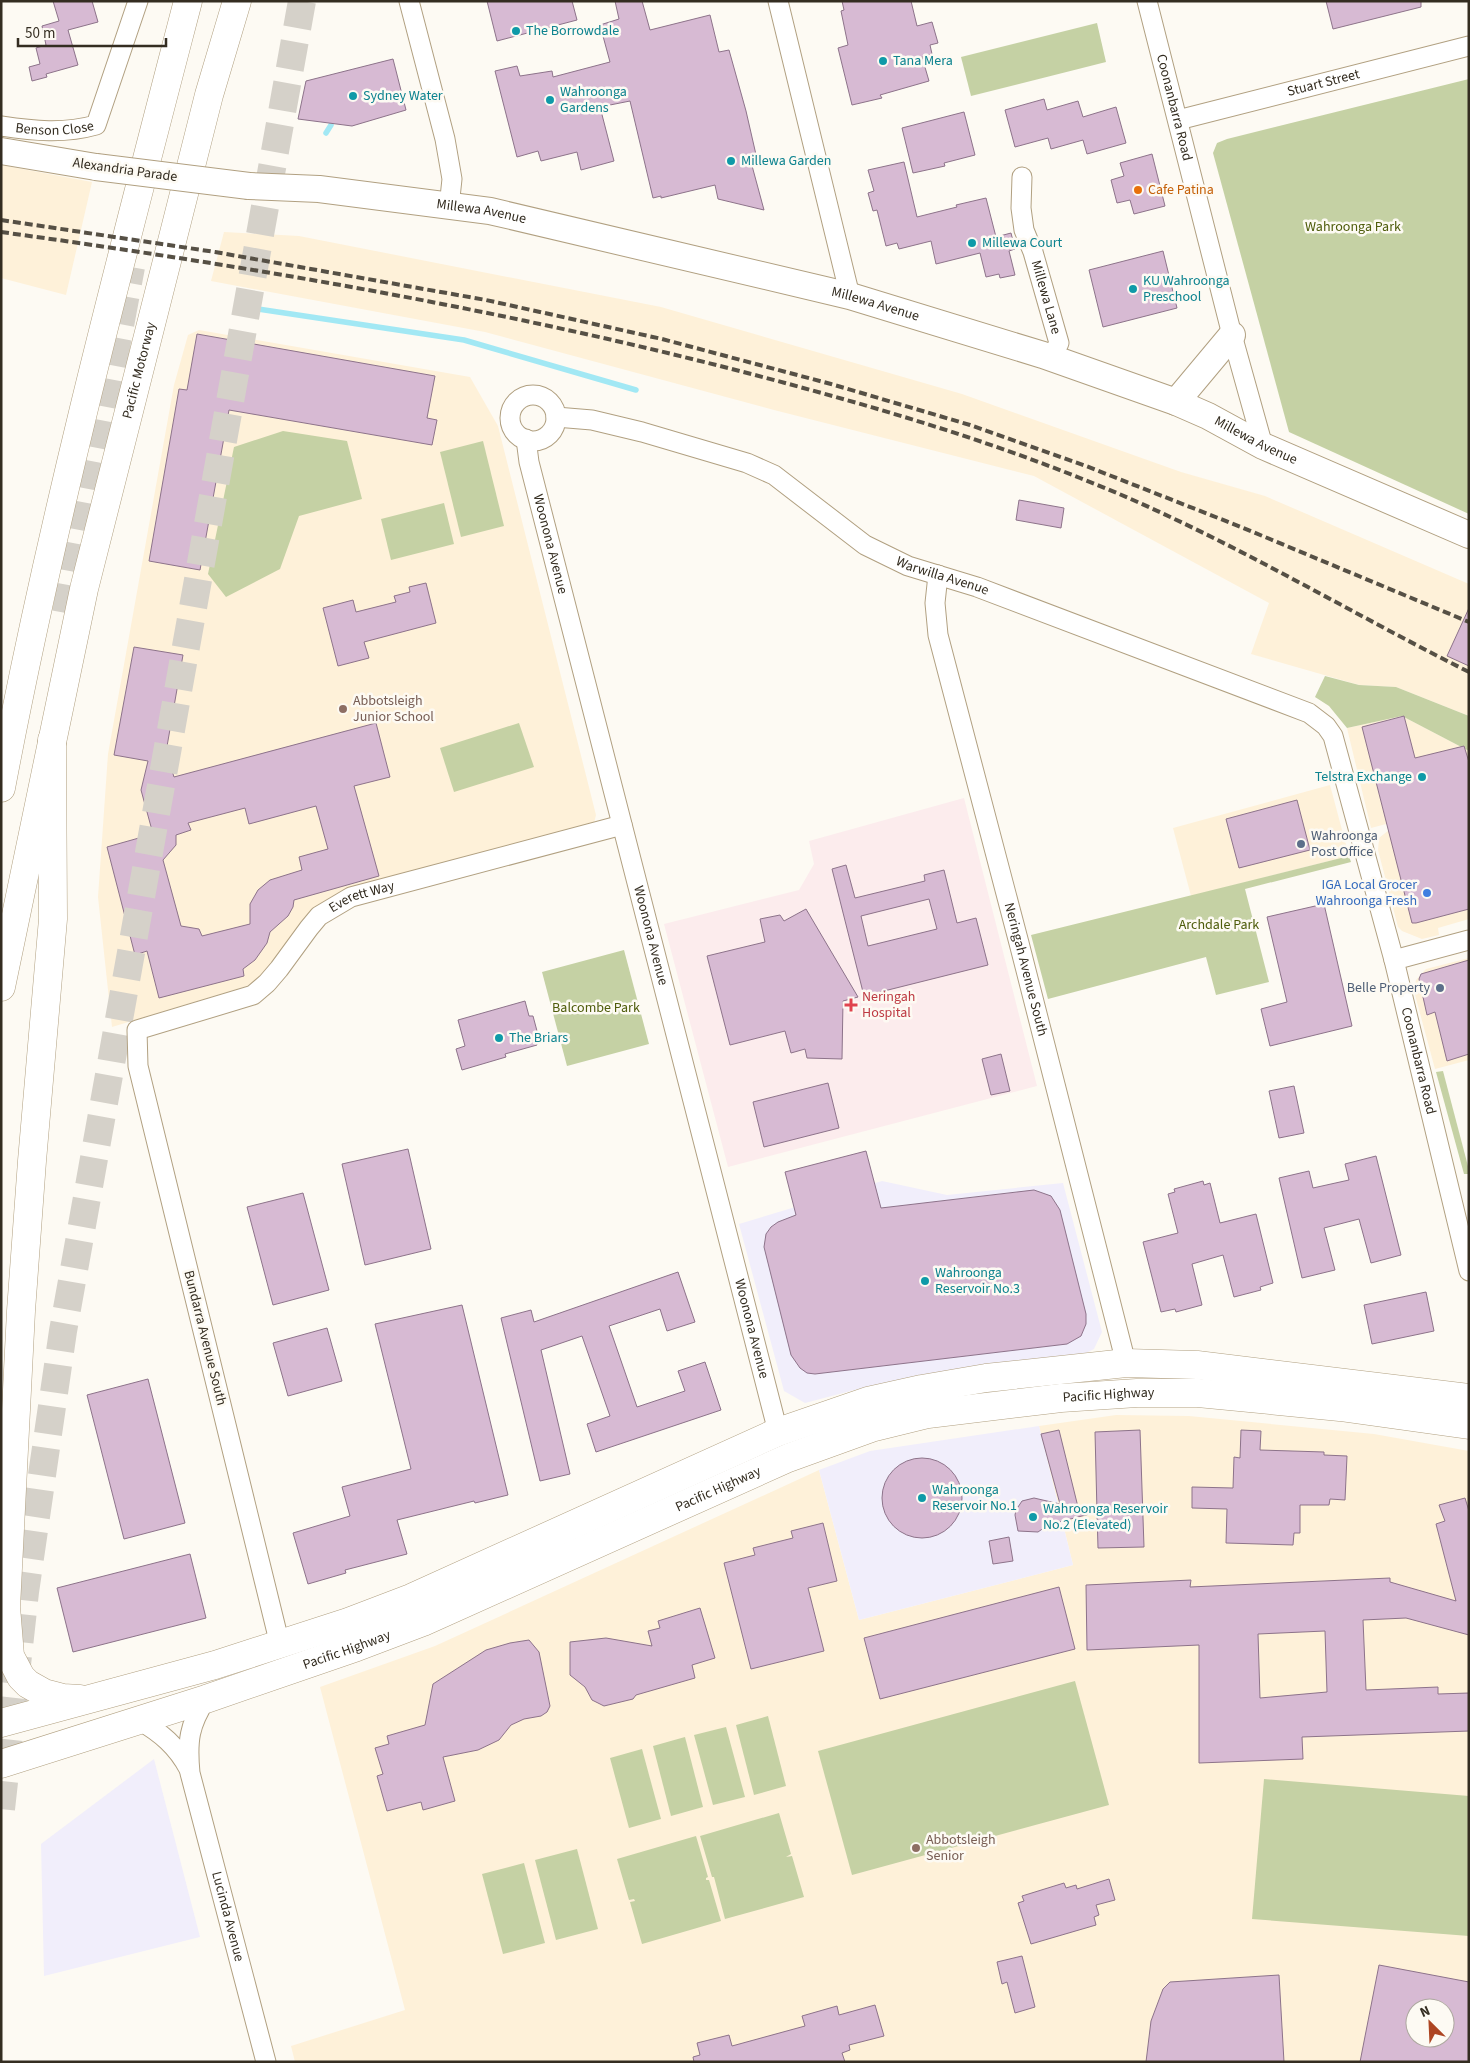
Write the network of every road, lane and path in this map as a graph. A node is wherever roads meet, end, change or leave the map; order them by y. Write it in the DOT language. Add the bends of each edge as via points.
graph roads {
  1 [pos="138,1"];
  2 [pos="188,1"];
  3 [pos="237,1"];
  4 [pos="409,1"];
  5 [pos="778,1"];
  6 [pos="1147,1"];
  7 [pos="1469,46"];
  8 [pos="1178,120"];
  9 [pos="1,126"];
  10 [pos="1,151"];
  11 [pos="1022,177"];
  12 [pos="249,186"];
  13 [pos="449,207"];
  14 [pos="850,296"];
  15 [pos="1232,335"];
  16 [pos="1051,358"];
  17 [pos="1176,402"];
  18 [pos="556,417"];
  19 [pos="526,440"];
  20 [pos="1263,446"];
  21 [pos="60,506"];
  22 [pos="1469,535"];
  23 [pos="938,575"];
  24 [pos="1,703"];
  25 [pos="1333,736"];
  26 [pos="52,740"];
  27 [pos="1,788"];
  28 [pos="622,825"];
  29 [pos="1469,940"];
  30 [pos="1394,960"];
  31 [pos="1,987"];
  32 [pos="137,1030"];
  33 [pos="1469,1271"];
  34 [pos="1126,1363"];
  35 [pos="1469,1398"];
  36 [pos="1469,1425"];
  37 [pos="778,1432"];
  38 [pos="4,1602"];
  39 [pos="280,1645"];
  40 [pos="97,1698"];
  41 [pos="206,1698"];
  42 [pos="139,1720"];
  43 [pos="1,1723"];
  44 [pos="1,1764"];
  45 [pos="190,1773"];
  46 [pos="266,2062"];
  1 -- 9 [label="street, Benson Close" via="96,125 76,130 35,131"];
  2 -- 21 [label="highway"];
  3 -- 26 [label="highway, Pacific Motorway" via="84,588"];
  4 -- 13 [label="street" via="446,147 452,179"];
  5 -- 14 [label="street"];
  6 -- 8 [label="street, Coonanbarra Road"];
  7 -- 8 [label="street, Stuart Street"];
  8 -- 15 [label="street, Coonanbarra Road"];
  10 -- 12 [label="street, Alexandria Parade, bridge" via="96,167"];
  11 -- 16 [label="street, Millewa Lane" via="1024,230 1059,344"];
  12 -- 13 [label="street, Millewa Avenue" via="319,189"];
  13 -- 14 [label="street, Millewa Avenue" via="490,211"];
  14 -- 16 [label="street, Millewa Avenue"];
  15 -- 17 [label="street"];
  15 -- 20 [label="street, Coonanbarra Road"];
  16 -- 17 [label="street, Millewa Avenue"];
  17 -- 20 [label="street, Millewa Avenue"];
  18 -- 19 [label="street" via="549,434 540,440"];
  18 -- 19 [label="street" via="548,400 535,395 523,397 510,415 514,431"];
  18 -- 23 [label="street, Warwilla Avenue" via="592,420 747,462 774,475 866,545 908,566"];
  19 -- 28 [label="street, Woonona Avenue"];
  20 -- 22 [label="street, Millewa Avenue"];
  21 -- 24 [label="highway" via="10,664"];
  21 -- 27 [label="highway"];
  23 -- 25 [label="street, Warwilla Avenue" via="1309,713"];
  23 -- 34 [label="street, Neringah Avenue South" via="935,603 938,635"];
  25 -- 30 [label="street, Coonanbarra Road"];
  26 -- 31 [label="highway"];
  26 -- 38 [label="highway" via="53,918 32,1161"];
  28 -- 32 [label="street, Everett Way" via="351,897 319,916 268,983 253,995"];
  28 -- 37 [label="street, Woonona Avenue"];
  29 -- 30 [label="street"];
  30 -- 33 [label="street, Coonanbarra Road"];
  32 -- 39 [label="street, Bundarra Avenue South" via="138,1066"];
  34 -- 35 [label="highway, Pacific Highway" via="1197,1365"];
  34 -- 37 [label="highway, Pacific Highway" via="986,1378 922,1389 868,1402"];
  36 -- 41 [label="highway, Pacific Highway" via="1198,1392 1061,1398 928,1414 871,1428 788,1458 423,1622"];
  37 -- 39 [label="highway, Pacific Highway" via="411,1598"];
  38 -- 40 [label="highway" via="9,1651 21,1677 37,1690 52,1696"];
  39 -- 40 [label="highway, Pacific Highway"];
  40 -- 43 [label="highway, Pacific Highway"];
  41 -- 42 [label="highway, Pacific Highway"];
  41 -- 45 [label="street, Lucinda Avenue" via="190,1730"];
  42 -- 44 [label="highway, Pacific Highway"];
  42 -- 45 [label="street, Lucinda Avenue" via="178,1750"];
  45 -- 46 [label="street, Lucinda Avenue"];
}
